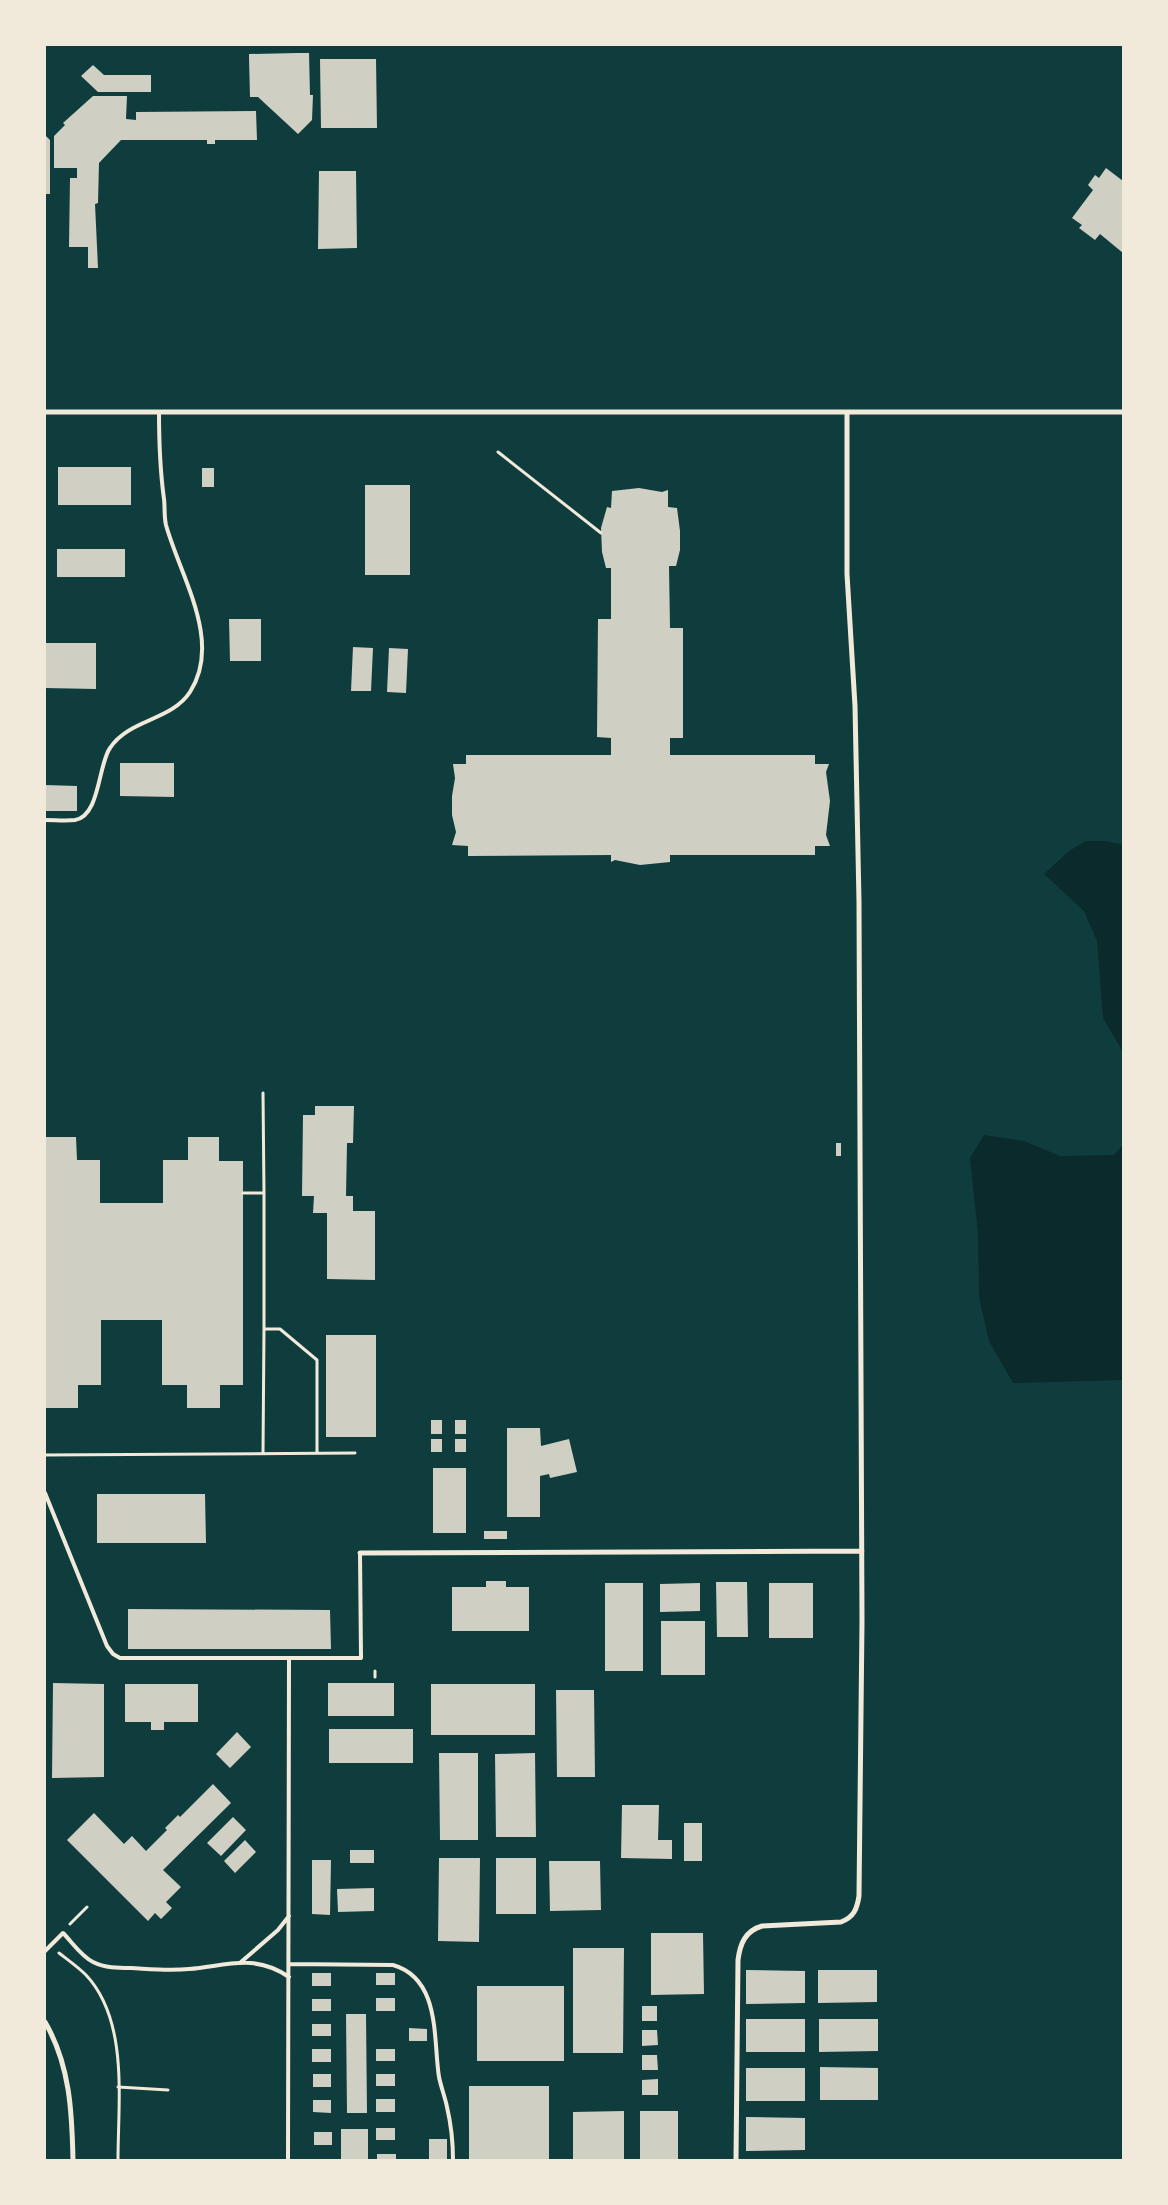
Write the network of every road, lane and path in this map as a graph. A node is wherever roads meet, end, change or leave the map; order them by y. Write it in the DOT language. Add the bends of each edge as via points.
graph roads {
  1 [pos="45,412"];
  2 [pos="159,412"];
  3 [pos="847,412"];
  4 [pos="1123,412"];
  5 [pos="498,452"];
  6 [pos="601,533"];
  7 [pos="45,820"];
  8 [pos="263,1093"];
  9 [pos="243,1193"];
  10 [pos="264,1193"];
  11 [pos="264,1329"];
  12 [pos="317,1453"];
  13 [pos="355,1453"];
  14 [pos="263,1454"];
  15 [pos="45,1455"];
  16 [pos="45,1493"];
  17 [pos="862,1551"];
  18 [pos="360,1552"];
  19 [pos="289,1659"];
  20 [pos="376,1671"];
  21 [pos="376,1677"];
  22 [pos="87,1906"];
  23 [pos="289,1916"];
  24 [pos="69,1926"];
  25 [pos="50,1946"];
  26 [pos="45,1951"];
  27 [pos="241,1962"];
  28 [pos="289,1964"];
  29 [pos="289,1977"];
  30 [pos="45,2022"];
  31 [pos="118,2088"];
  32 [pos="168,2090"];
  33 [pos="73,2160"];
  34 [pos="118,2160"];
  35 [pos="288,2160"];
  36 [pos="452,2160"];
  37 [pos="736,2160"];
  1 -- 2 [label="street"];
  2 -- 3 [label="street"];
  2 -- 7 [label="lane" via="166,524 200,625 201,655 196,681 179,704 127,731 111,746 95,798 84,816 75,820"];
  3 -- 4 [label="street"];
  3 -- 17 [label="street" via="847,574 859,902"];
  5 -- 6 [label="path"];
  8 -- 10 [label="path"];
  9 -- 10 [label="path"];
  10 -- 11 [label="path"];
  11 -- 12 [label="path" via="280,1329 317,1360"];
  11 -- 14 [label="path"];
  12 -- 13 [label="path"];
  12 -- 14 [label="path"];
  14 -- 15 [label="path"];
  16 -- 19 [label="lane" via="107,1646 116,1656"];
  17 -- 18 [label="street"];
  17 -- 37 [label="street" via="858,1905 848,1920 841,1922 758,1927 746,1935 740,1947"];
  18 -- 19 [label="lane" via="361,1658"];
  19 -- 23 [label="lane"];
  20 -- 21 [label="path"];
  22 -- 24 [label="path"];
  23 -- 27 [label="lane"];
  23 -- 28 [label="lane"];
  25 -- 26 [label="lane"];
  25 -- 27 [label="lane" via="63,1932 89,1960 116,1968 187,1969"];
  25 -- 31 [label="path" via="85,1974 104,2000 116,2041"];
  27 -- 29 [label="lane" via="270,1966"];
  28 -- 29 [label="lane"];
  28 -- 36 [label="lane" via="393,1965 404,1968 415,1978 431,2006 436,2026 439,2072 451,2128"];
  29 -- 35 [label="lane"];
  30 -- 33 [label="street" via="68,2082"];
  31 -- 32 [label="path"];
  31 -- 34 [label="path"];
}
